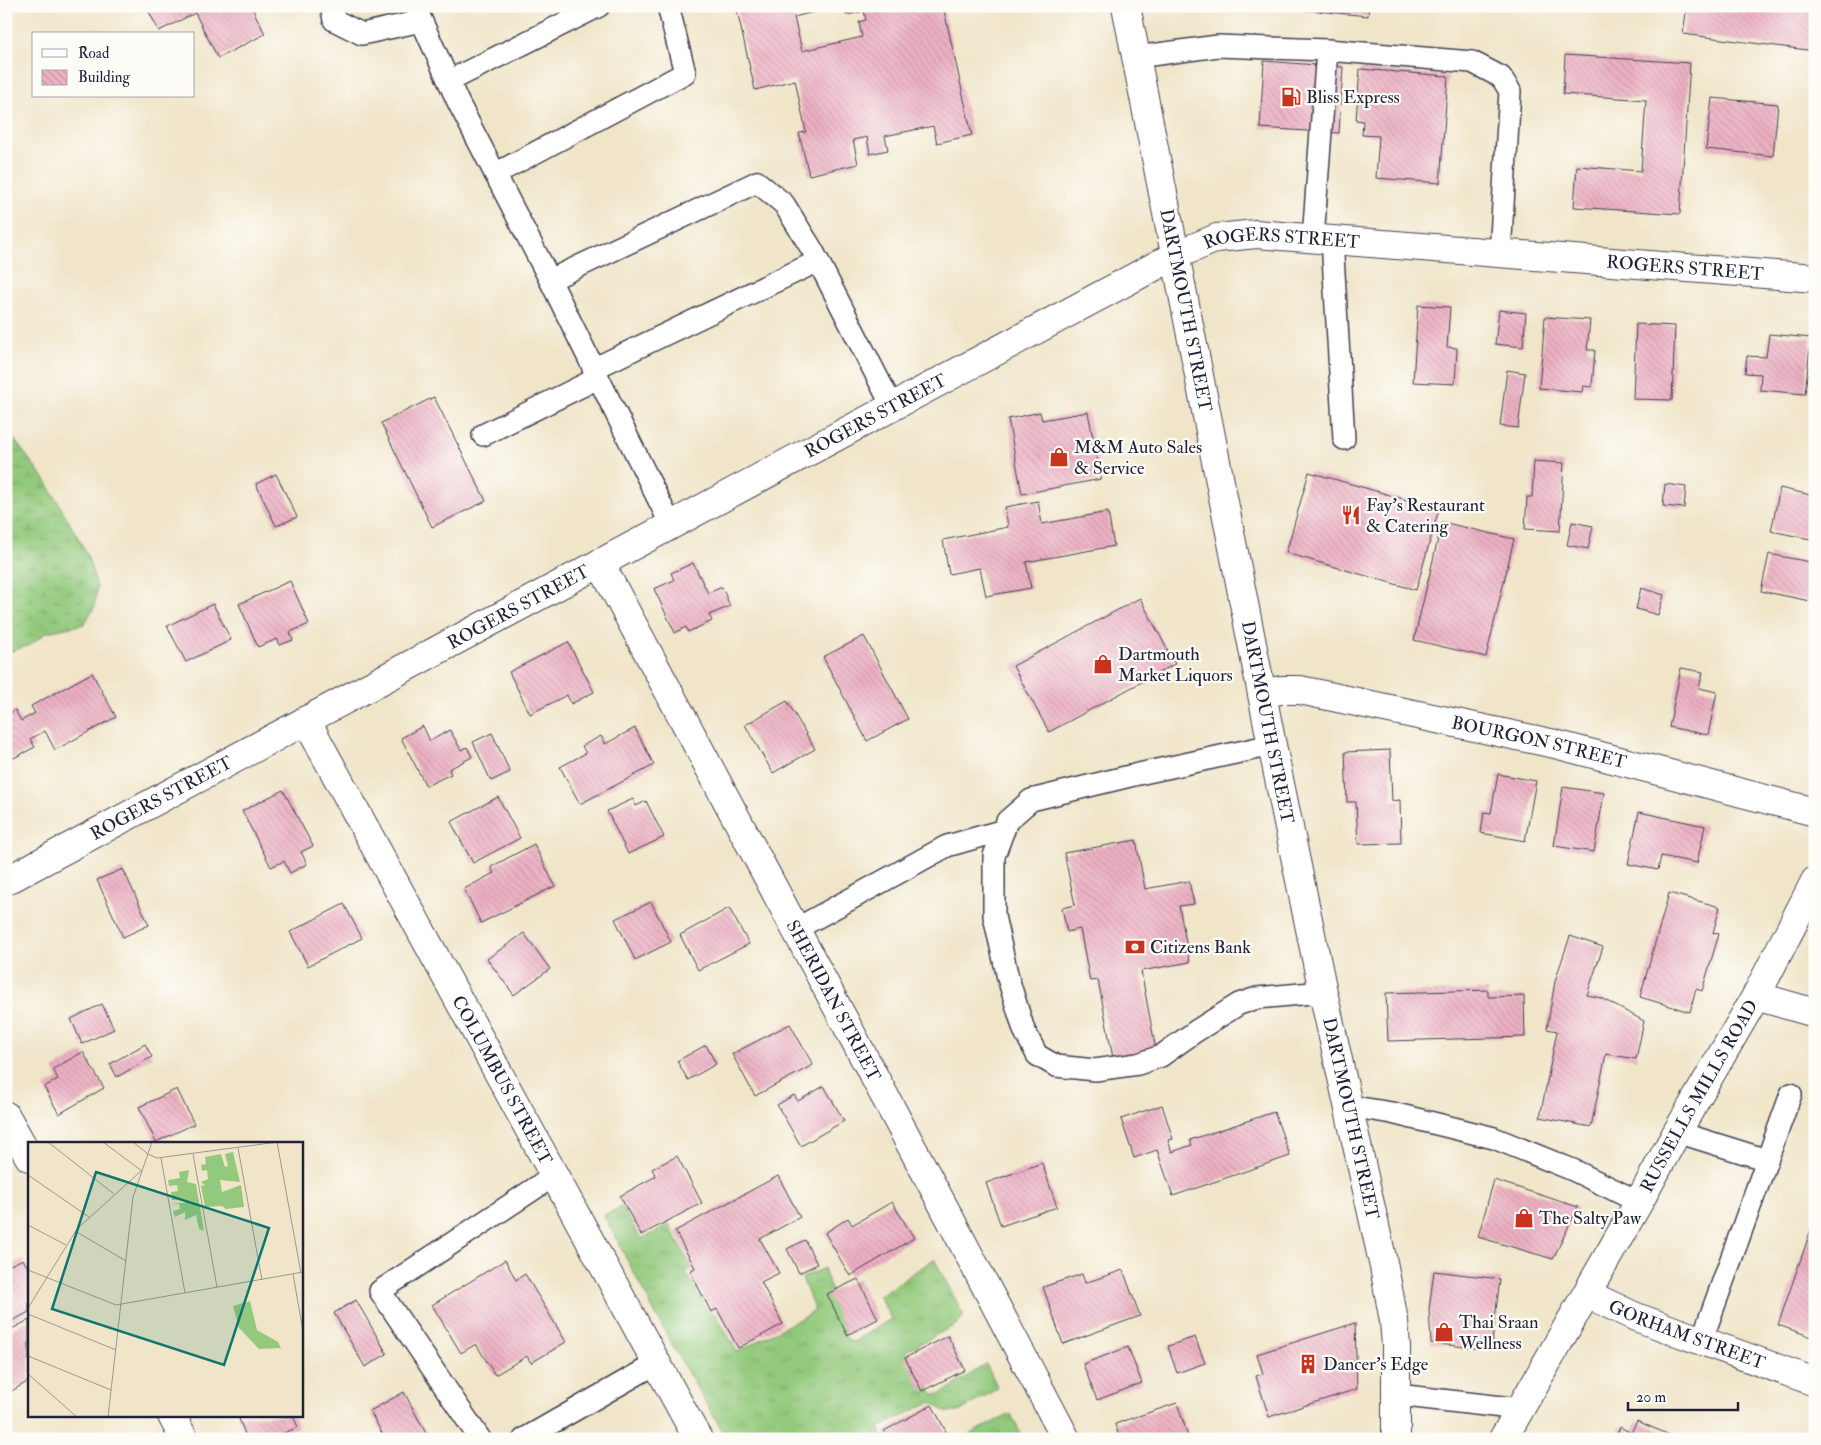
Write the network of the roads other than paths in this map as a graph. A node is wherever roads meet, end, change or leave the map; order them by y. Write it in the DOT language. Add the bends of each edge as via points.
graph roads {
  1 [pos="331,6"];
  2 [pos="599,6"];
  3 [pos="668,6"];
  4 [pos="1126,6"];
  5 [pos="421,14"];
  6 [pos="1327,50"];
  7 [pos="1136,57"];
  8 [pos="449,81"];
  9 [pos="495,174"];
  10 [pos="1323,240"];
  11 [pos="1500,253"];
  12 [pos="1176,255"];
  13 [pos="818,261"];
  14 [pos="1815,278"];
  15 [pos="550,280"];
  16 [pos="596,373"];
  17 [pos="892,406"];
  18 [pos="483,435"];
  19 [pos="1344,439"];
  20 [pos="671,525"];
  21 [pos="600,563"];
  22 [pos="1263,693"];
  23 [pos="306,720"];
  24 [pos="1272,745"];
  25 [pos="1815,812"];
  26 [pos="1004,830"];
  27 [pos="6,881"];
  28 [pos="1815,881"];
  29 [pos="796,929"];
  30 [pos="1324,992"];
  31 [pos="1756,996"];
  32 [pos="1815,1013"];
  33 [pos="1791,1094"];
  34 [pos="1348,1106"];
  35 [pos="6,1116"];
  36 [pos="1677,1132"];
  37 [pos="28,1155"];
  38 [pos="1767,1160"];
  39 [pos="555,1175"];
  40 [pos="1639,1202"];
  41 [pos="1587,1294"];
  42 [pos="1701,1342"];
  43 [pos="657,1363"];
  44 [pos="1815,1382"];
  45 [pos="1397,1395"];
  46 [pos="1520,1409"];
  47 [pos="173,1418"];
  48 [pos="184,1439"];
  49 [pos="480,1439"];
  50 [pos="524,1439"];
  51 [pos="698,1439"];
  52 [pos="1066,1439"];
  53 [pos="1396,1439"];
  54 [pos="1503,1439"];
  1 -- 5 [label="lane" via="334,20 362,34"];
  2 -- 8 [label="lane"];
  3 -- 9 [label="lane" via="685,74"];
  4 -- 7 [label="street, DARTMOUTH STREET"];
  5 -- 8 [label="lane"];
  6 -- 7 [label="lane" via="1218,46"];
  6 -- 10 [label="lane"];
  6 -- 11 [label="lane" via="1472,62 1501,78 1510,91"];
  7 -- 12 [label="street, DARTMOUTH STREET"];
  8 -- 9 [label="lane"];
  9 -- 15 [label="lane"];
  10 -- 11 [label="street, ROGERS STREET"];
  10 -- 12 [label="street, ROGERS STREET" via="1256,234 1231,236 1204,242"];
  10 -- 19 [label="lane"];
  11 -- 14 [label="street, ROGERS STREET"];
  12 -- 17 [label="street, ROGERS STREET"];
  12 -- 22 [label="street, DARTMOUTH STREET"];
  13 -- 15 [label="lane" via="784,204 757,182"];
  13 -- 16 [label="lane"];
  13 -- 17 [label="lane"];
  15 -- 16 [label="lane"];
  16 -- 18 [label="lane"];
  16 -- 20 [label="lane"];
  17 -- 20 [label="street, ROGERS STREET"];
  20 -- 21 [label="street, ROGERS STREET"];
  21 -- 23 [label="street, ROGERS STREET"];
  21 -- 29 [label="street, SHERIDAN STREET"];
  22 -- 24 [label="street, DARTMOUTH STREET"];
  22 -- 25 [label="street, BOURGON STREET" via="1300,690 1545,742"];
  23 -- 27 [label="street, ROGERS STREET"];
  23 -- 39 [label="street, COLUMBUS STREET"];
  24 -- 26 [label="lane" via="1031,800 1008,821"];
  24 -- 30 [label="street, DARTMOUTH STREET"];
  26 -- 29 [label="lane" via="947,846"];
  26 -- 30 [label="lane" via="994,856 994,916 1024,1030 1037,1055 1056,1066 1095,1070 1138,1064 1161,1056 1239,1004 1257,998"];
  28 -- 31 [label="street, RUSSELLS MILLS ROAD"];
  29 -- 52 [label="street, SHERIDAN STREET"];
  30 -- 34 [label="street, DARTMOUTH STREET"];
  31 -- 32 [label="street"];
  31 -- 36 [label="street, RUSSELLS MILLS ROAD"];
  33 -- 38 [label="lane"];
  34 -- 40 [label="lane" via="1494,1138 1573,1170"];
  34 -- 45 [label="street, DARTMOUTH STREET" via="1389,1294 1396,1346"];
  35 -- 37 [label="street"];
  36 -- 38 [label="lane"];
  36 -- 40 [label="street, RUSSELLS MILLS ROAD"];
  38 -- 42 [label="lane"];
  39 -- 43 [label="street, COLUMBUS STREET"];
  39 -- 49 [label="lane" via="380,1291"];
  40 -- 41 [label="street, RUSSELLS MILLS ROAD"];
  41 -- 42 [label="street, GORHAM STREET"];
  41 -- 46 [label="street, RUSSELLS MILLS ROAD"];
  42 -- 44 [label="street, GORHAM STREET"];
  43 -- 50 [label="lane"];
  43 -- 51 [label="street, COLUMBUS STREET"];
  45 -- 46 [label="lane"];
  45 -- 53 [label="street, DARTMOUTH STREET"];
  46 -- 54 [label="street, RUSSELLS MILLS ROAD"];
  47 -- 48 [label="street"];
}
